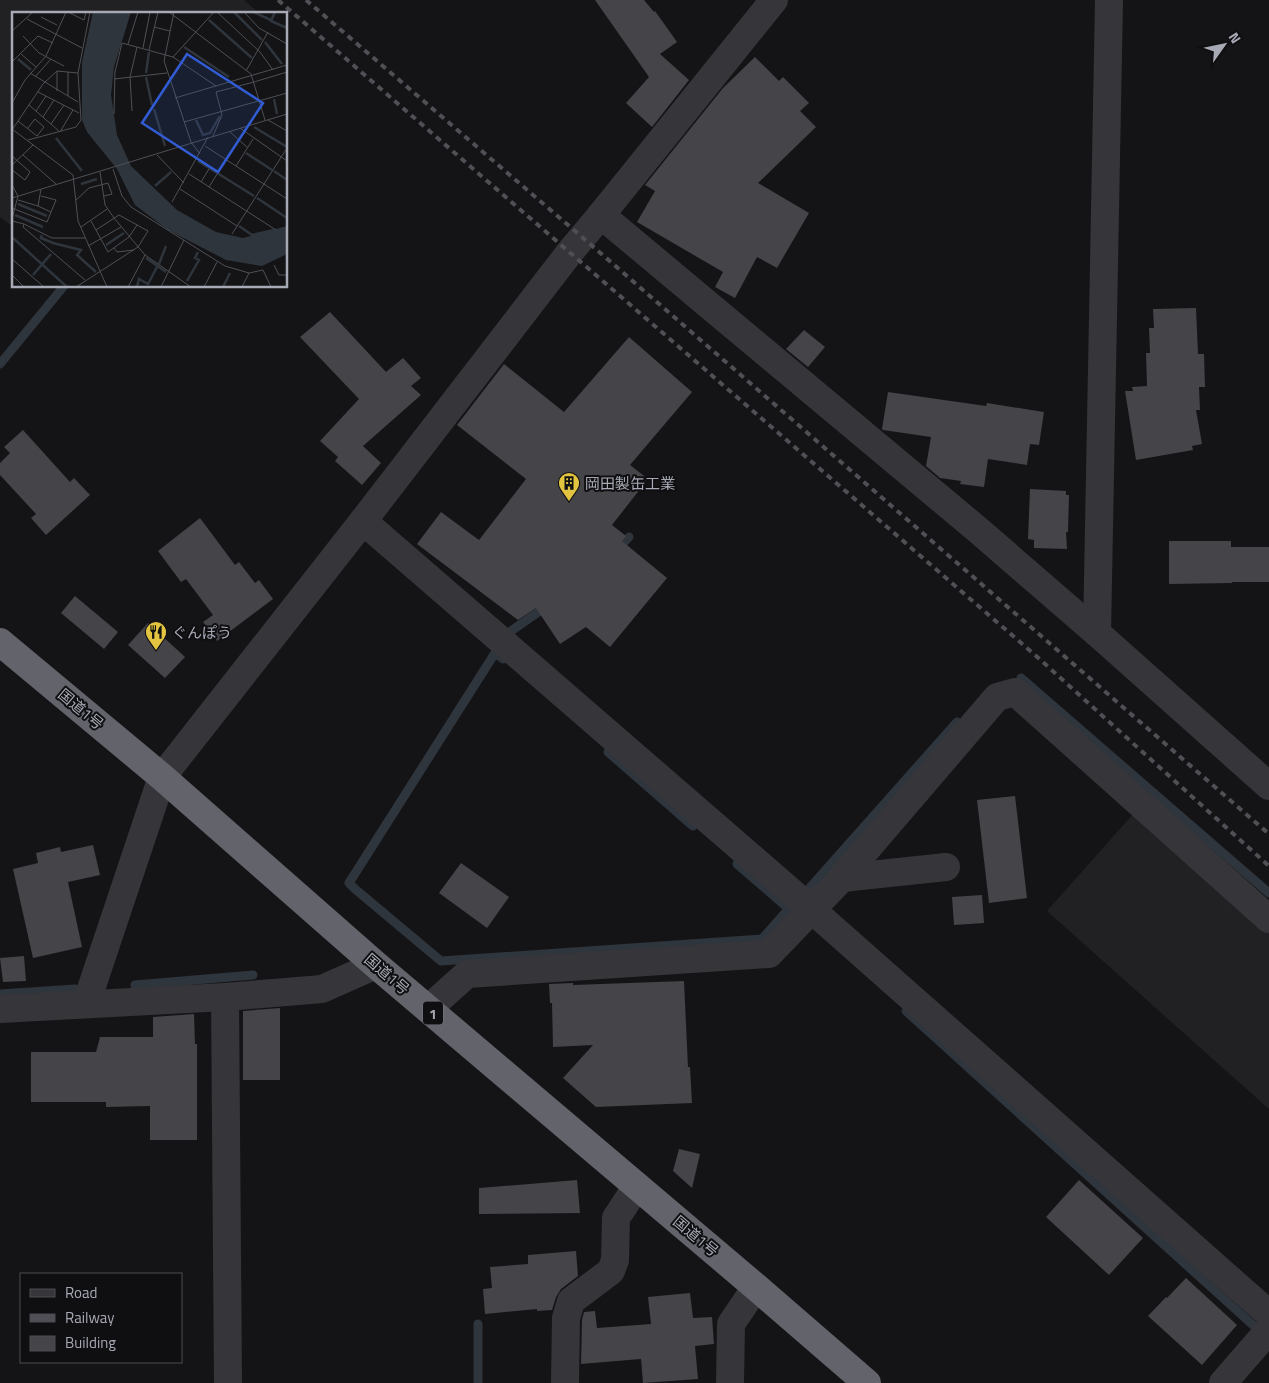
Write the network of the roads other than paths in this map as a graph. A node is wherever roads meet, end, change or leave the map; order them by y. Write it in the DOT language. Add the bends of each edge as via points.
graph roads {
  1 [pos="774,0"];
  2 [pos="1109,0"];
  3 [pos="601,215"];
  4 [pos="363,521"];
  5 [pos="1097,633"];
  6 [pos="0,642"];
  7 [pos="162,777"];
  8 [pos="1269,786"];
  9 [pos="946,867"];
  10 [pos="842,878"];
  11 [pos="811,910"];
  12 [pos="1269,919"];
  13 [pos="376,965"];
  14 [pos="226,997"];
  15 [pos="86,1004"];
  16 [pos="0,1009"];
  17 [pos="428,1009"];
  18 [pos="637,1186"];
  19 [pos="756,1287"];
  20 [pos="1269,1314"];
  21 [pos="1269,1330"];
  22 [pos="228,1383"];
  23 [pos="566,1383"];
  24 [pos="730,1383"];
  25 [pos="867,1383"];
  26 [pos="1223,1383"];
  1 -- 3 [label="street"];
  2 -- 5 [label="street"];
  3 -- 4 [label="street"];
  3 -- 5 [label="street"];
  4 -- 7 [label="street"];
  4 -- 11 [label="street"];
  5 -- 8 [label="street"];
  6 -- 7 [label="highway, 国道1号 / 1"];
  7 -- 13 [label="highway, 国道1号 / 1"];
  7 -- 15 [label="street"];
  9 -- 10 [label="street"];
  10 -- 11 [label="street"];
  10 -- 12 [label="street" via="997,697 1015,692"];
  11 -- 17 [label="street" via="769,954 468,974"];
  11 -- 20 [label="street"];
  13 -- 14 [label="street" via="322,989"];
  13 -- 17 [label="highway, 国道1号 / 1"];
  14 -- 15 [label="street"];
  14 -- 22 [label="street"];
  15 -- 16 [label="street"];
  17 -- 18 [label="highway, 国道1号 / 1"];
  18 -- 19 [label="highway, 国道1号 / 1"];
  18 -- 23 [label="street" via="616,1218 615,1260 611,1271 571,1301 566,1318"];
  19 -- 24 [label="street" via="731,1324"];
  19 -- 25 [label="highway, 国道1号 / 1"];
  21 -- 26 [label="street"];
}
